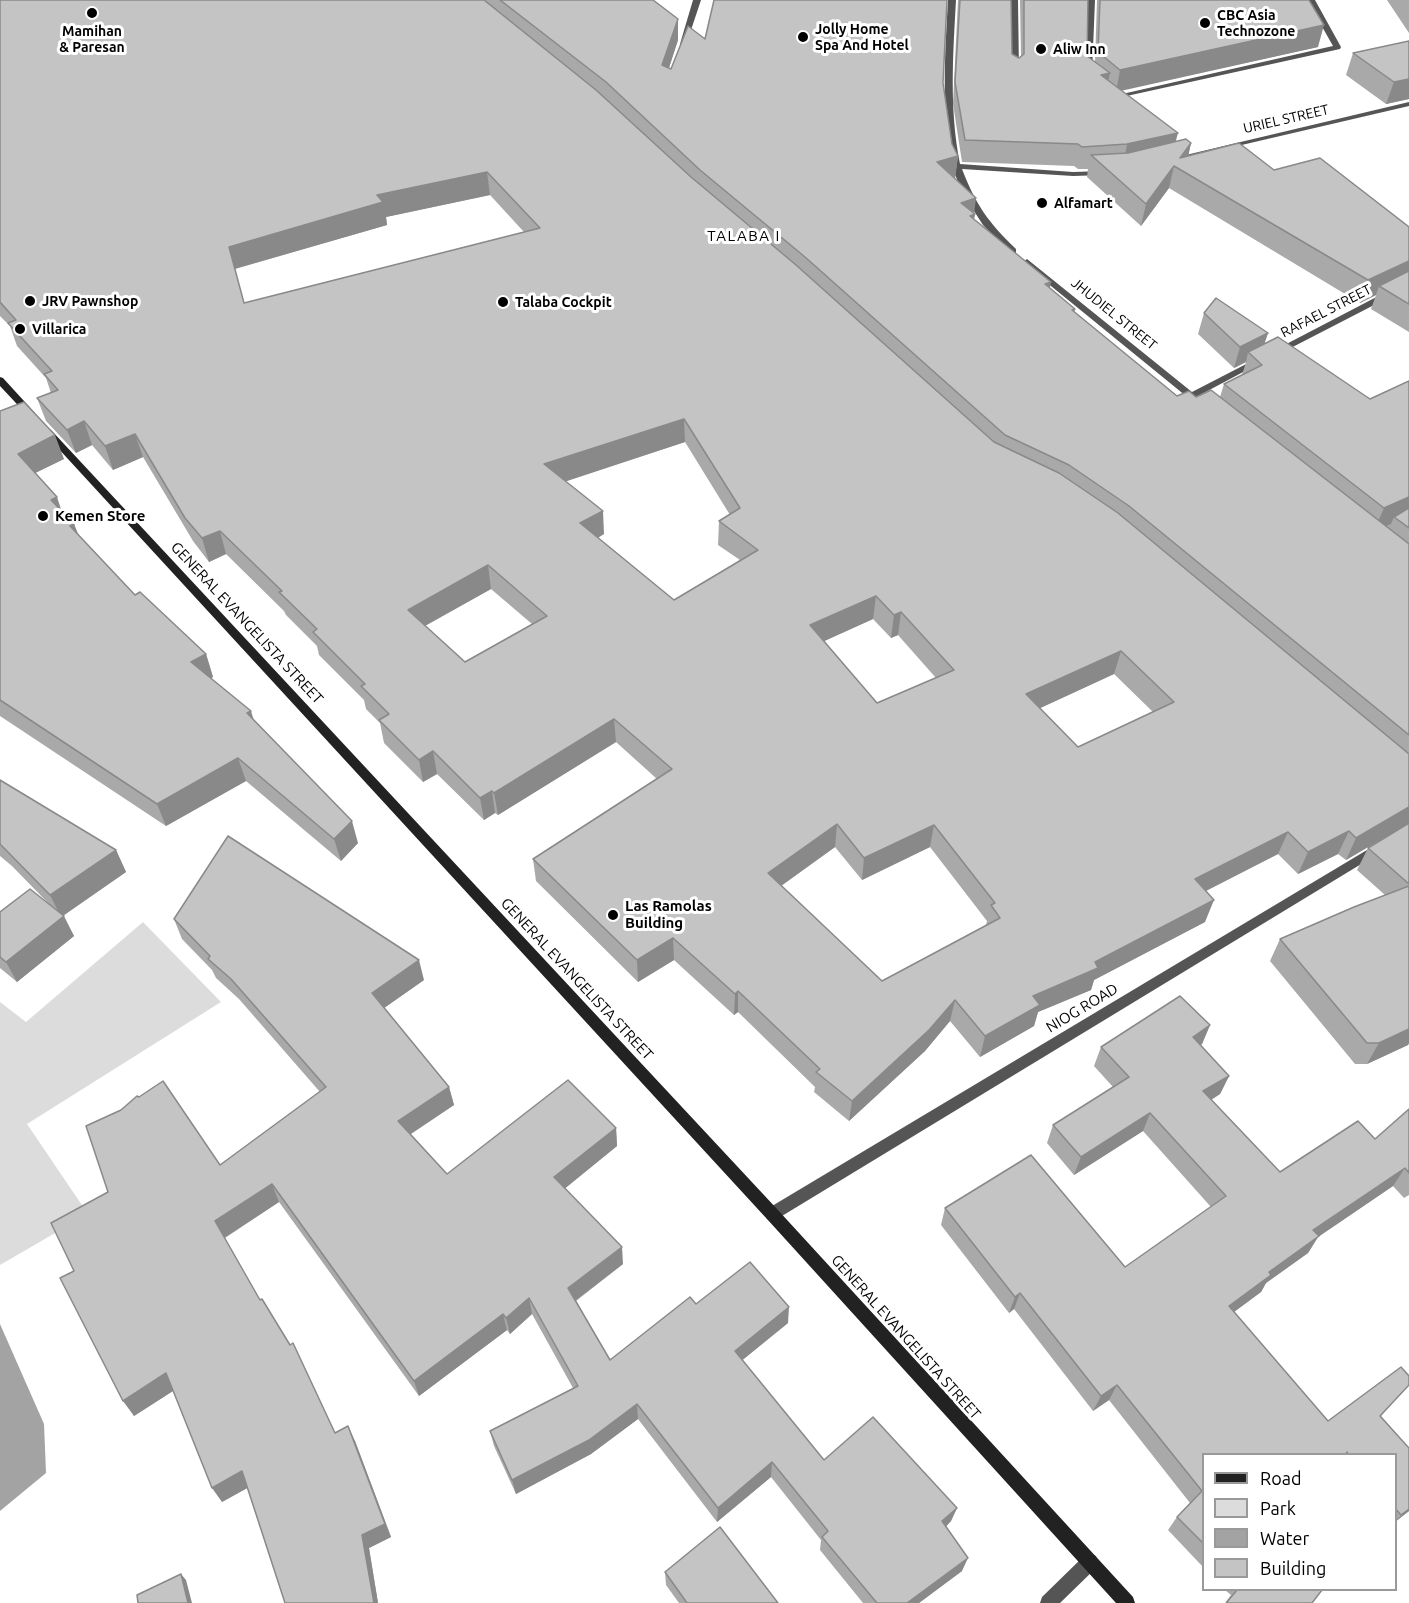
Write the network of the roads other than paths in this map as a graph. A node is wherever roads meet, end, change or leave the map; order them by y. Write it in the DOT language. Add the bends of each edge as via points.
graph roads {
  1 [pos="696,0"];
  2 [pos="952,0"];
  3 [pos="1014,0"];
  4 [pos="1091,0"];
  5 [pos="1311,0"];
  6 [pos="678,21"];
  7 [pos="687,28"];
  8 [pos="681,48"];
  9 [pos="1015,76"];
  10 [pos="1097,83"];
  11 [pos="1105,90"];
  12 [pos="1409,104"];
  13 [pos="1169,160"];
  14 [pos="955,166"];
  15 [pos="1114,172"];
  16 [pos="1409,283"];
  17 [pos="0,380"];
  18 [pos="1191,396"];
  19 [pos="1209,411"];
  20 [pos="1391,841"];
  21 [pos="772,1214"];
  22 [pos="1090,1562"];
  23 [pos="1048,1603"];
  24 [pos="1127,1603"];
  1 -- 7 [label="street"];
  2 -- 14 [label="street, JHUDIEL STREET" via="949,133"];
  3 -- 9 [label="street"];
  4 -- 10 [label="street" via="1088,76"];
  5 -- 11 [label="street" via="1337,47 1114,97"];
  6 -- 7 [label="street"];
  7 -- 8 [label="street"];
  12 -- 13 [label="street, URIEL STREET"];
  14 -- 15 [label="street" via="1073,174"];
  14 -- 18 [label="street, JHUDIEL STREET" via="970,203 1004,244"];
  16 -- 18 [label="street, RAFAEL STREET"];
  17 -- 21 [label="main road, GENERAL EVANGELISTA STREET"];
  18 -- 19 [label="street, JHUDIEL STREET"];
  20 -- 21 [label="street, NIOG ROAD"];
  21 -- 22 [label="main road, GENERAL EVANGELISTA STREET"];
  22 -- 23 [label="street"];
  22 -- 24 [label="main road, GENERAL EVANGELISTA STREET"];
}
